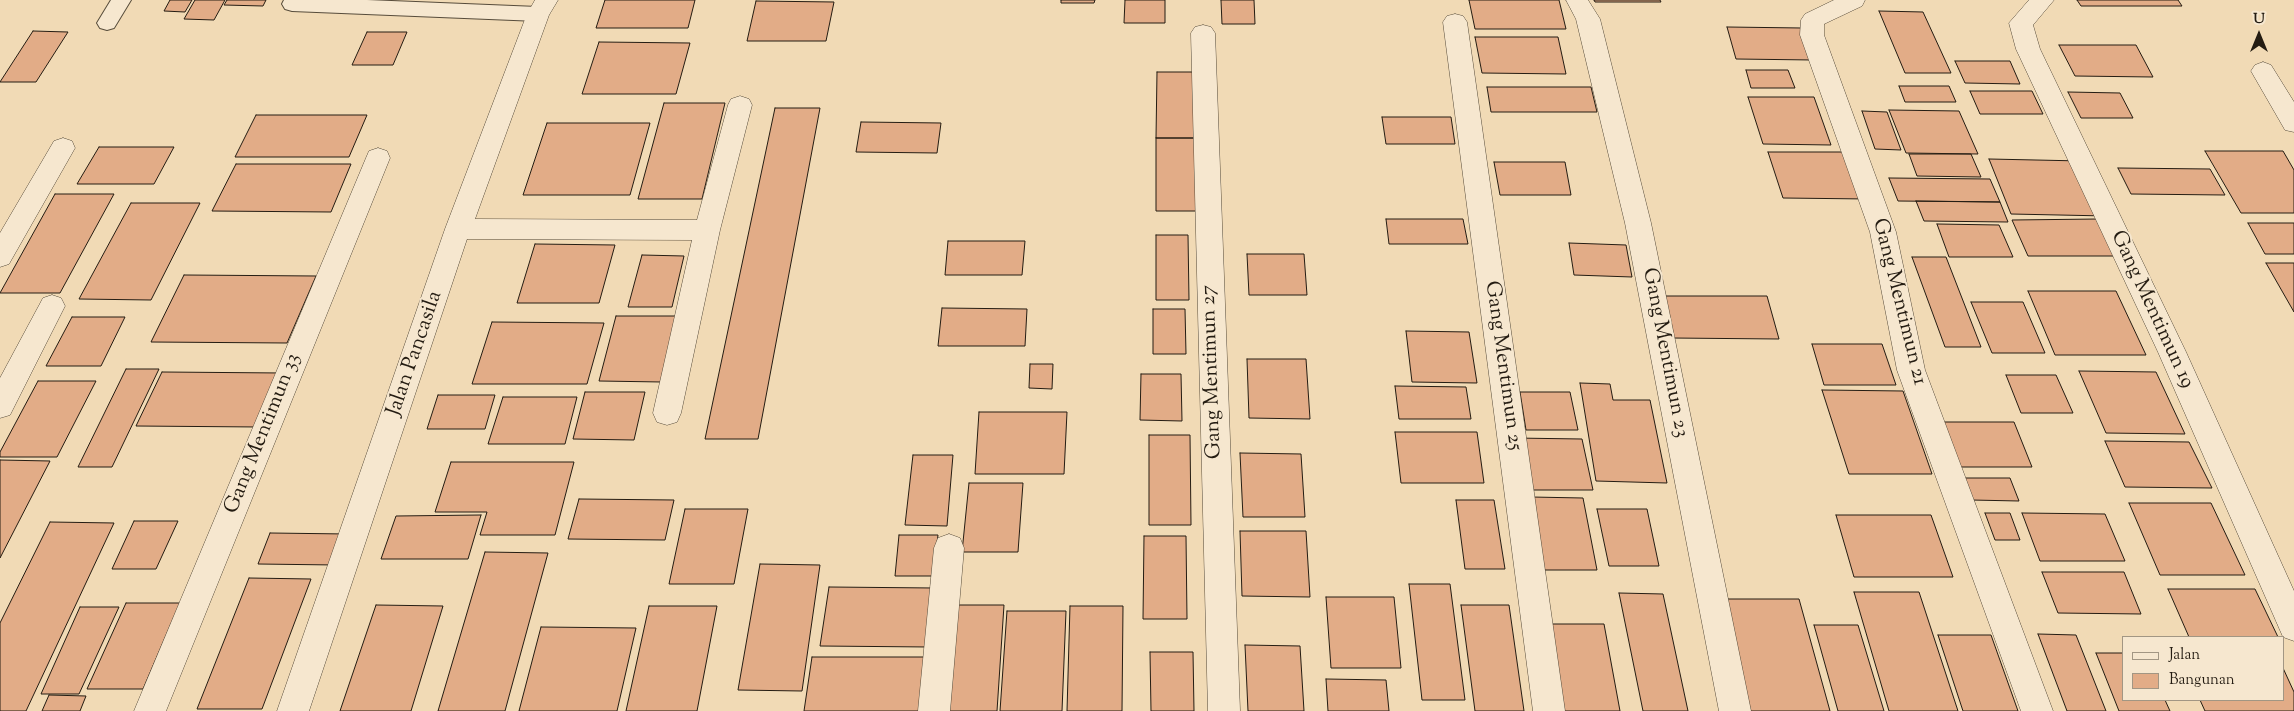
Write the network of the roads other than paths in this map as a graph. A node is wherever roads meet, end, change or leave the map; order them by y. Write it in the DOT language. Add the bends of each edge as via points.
graph roads {
  1 [pos="121,0"];
  2 [pos="1577,0"];
  3 [pos="1854,0"];
  4 [pos="2043,0"];
  5 [pos="292,4"];
  6 [pos="543,7"];
  7 [pos="1455,22"];
  8 [pos="107,23"];
  9 [pos="1203,33"];
  10 [pos="2263,71"];
  11 [pos="740,106"];
  12 [pos="2294,123"];
  13 [pos="63,148"];
  14 [pos="378,158"];
  15 [pos="458,229"];
  16 [pos="707,230"];
  17 [pos="0,256"];
  18 [pos="52,306"];
  19 [pos="0,406"];
  20 [pos="667,413"];
  21 [pos="949,548"];
  22 [pos="2294,626"];
  23 [pos="150,711"];
  24 [pos="293,711"];
  25 [pos="934,711"];
  26 [pos="1224,711"];
  27 [pos="1549,711"];
  28 [pos="1735,711"];
  29 [pos="2037,711"];
  1 -- 8 [label="lane"];
  2 -- 28 [label="street, Gang Mentimun 23" via="1588,19 1638,223"];
  3 -- 29 [label="street, Gang Mentimun 21" via="1813,20 1812,34 1883,232 1911,370"];
  4 -- 22 [label="street, Gang Mentimun 19" via="2022,23 2028,49 2172,352"];
  5 -- 6 [label="lane"];
  6 -- 15 [label="street, Jalan Pancasila"];
  7 -- 27 [label="street, Gang Mentimun 25"];
  9 -- 26 [label="street, Gang Mentimun 27"];
  10 -- 12 [label="street"];
  11 -- 16 [label="street"];
  13 -- 17 [label="street"];
  14 -- 23 [label="street, Gang Mentimun 33"];
  15 -- 16 [label="street"];
  15 -- 24 [label="street, Jalan Pancasila"];
  16 -- 20 [label="street"];
  18 -- 19 [label="street"];
  21 -- 25 [label="street"];
}
